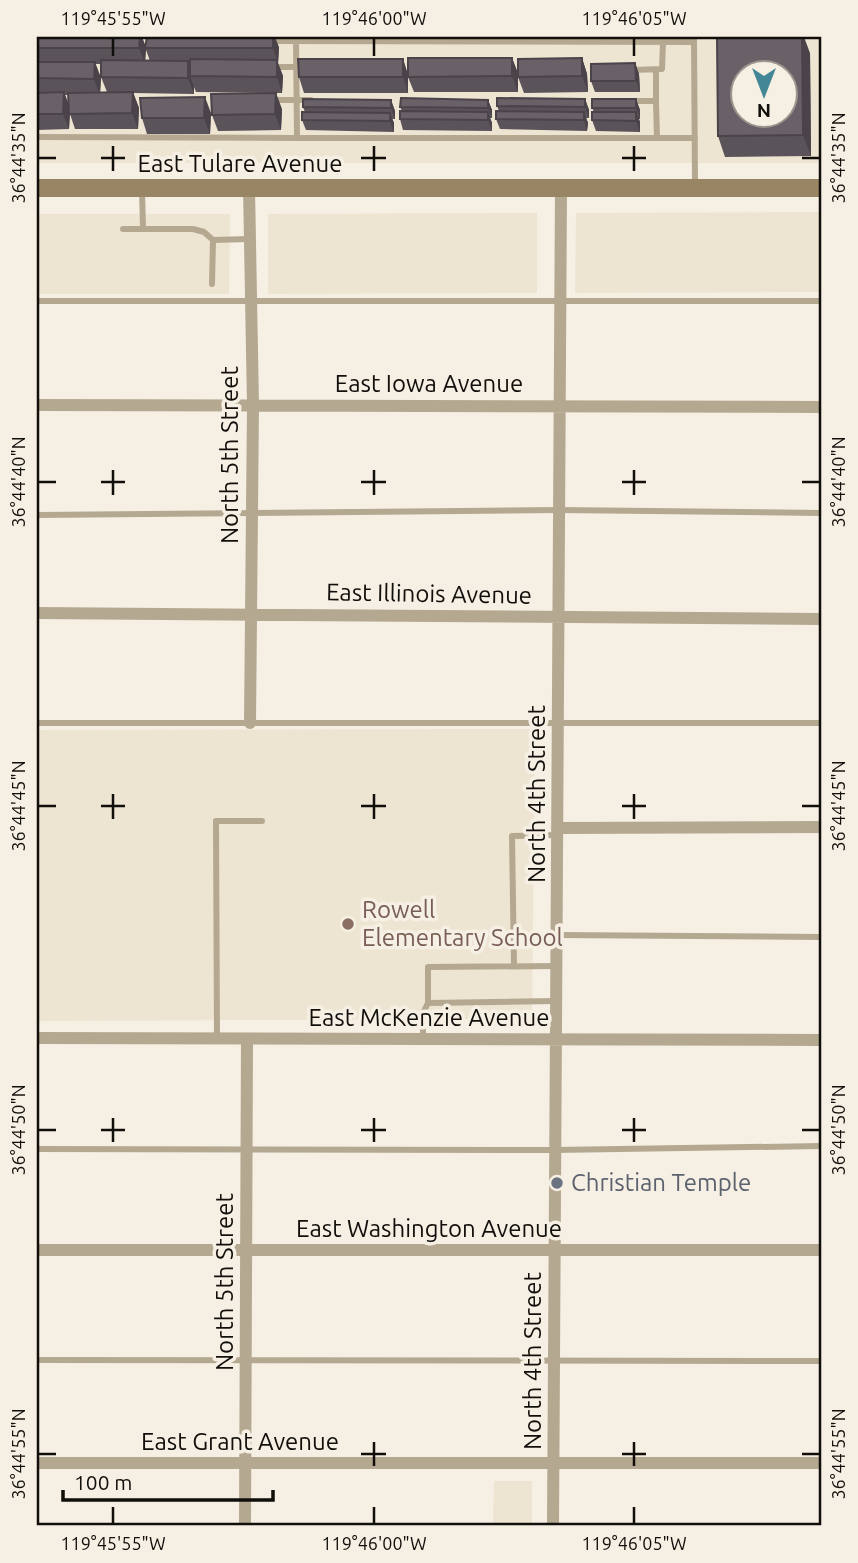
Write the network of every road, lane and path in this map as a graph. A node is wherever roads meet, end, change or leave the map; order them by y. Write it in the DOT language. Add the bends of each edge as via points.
graph roads {
  1 [pos="296,39"];
  2 [pos="694,39"];
  3 [pos="255,41"];
  4 [pos="663,41"];
  5 [pos="269,67"];
  6 [pos="296,67"];
  7 [pos="310,67"];
  8 [pos="628,70"];
  9 [pos="656,71"];
  10 [pos="256,100"];
  11 [pos="296,100"];
  12 [pos="324,100"];
  13 [pos="628,101"];
  14 [pos="656,101"];
  15 [pos="37,136"];
  16 [pos="297,138"];
  17 [pos="657,138"];
  18 [pos="695,138"];
  19 [pos="37,188"];
  20 [pos="142,188"];
  21 [pos="249,188"];
  22 [pos="561,188"];
  23 [pos="695,188"];
  24 [pos="821,188"];
  25 [pos="123,229"];
  26 [pos="143,229"];
  27 [pos="249,239"];
  28 [pos="213,240"];
  29 [pos="212,284"];
  30 [pos="37,301"];
  31 [pos="249,301"];
  32 [pos="560,301"];
  33 [pos="821,301"];
  34 [pos="37,405"];
  35 [pos="253,405"];
  36 [pos="560,405"];
  37 [pos="821,407"];
  38 [pos="559,510"];
  39 [pos="251,513"];
  40 [pos="821,513"];
  41 [pos="37,515"];
  42 [pos="37,613"];
  43 [pos="250,614"];
  44 [pos="558,616"];
  45 [pos="821,619"];
  46 [pos="558,722"];
  47 [pos="37,723"];
  48 [pos="250,723"];
  49 [pos="821,723"];
  50 [pos="262,821"];
  51 [pos="821,827"];
  52 [pos="557,831"];
  53 [pos="557,935"];
  54 [pos="821,937"];
  55 [pos="514,966"];
  56 [pos="557,966"];
  57 [pos="556,1001"];
  58 [pos="428,1003"];
  59 [pos="37,1038"];
  60 [pos="217,1039"];
  61 [pos="247,1039"];
  62 [pos="423,1039"];
  63 [pos="556,1039"];
  64 [pos="821,1040"];
  65 [pos="821,1146"];
  66 [pos="37,1149"];
  67 [pos="246,1149"];
  68 [pos="555,1150"];
  69 [pos="37,1250"];
  70 [pos="246,1250"];
  71 [pos="555,1250"];
  72 [pos="821,1250"];
  73 [pos="37,1360"];
  74 [pos="246,1360"];
  75 [pos="554,1360"];
  76 [pos="821,1361"];
  77 [pos="37,1463"];
  78 [pos="245,1463"];
  79 [pos="554,1463"];
  80 [pos="821,1463"];
  81 [pos="245,1526"];
  82 [pos="554,1526"];
  1 -- 3 [label="lane"];
  1 -- 4 [label="lane"];
  1 -- 6 [label="lane"];
  2 -- 4 [label="lane"];
  2 -- 18 [label="lane"];
  4 -- 9 [label="lane" via="663,69"];
  5 -- 6 [label="lane"];
  6 -- 7 [label="lane"];
  6 -- 11 [label="lane"];
  8 -- 9 [label="lane"];
  9 -- 14 [label="lane"];
  10 -- 11 [label="lane"];
  11 -- 12 [label="lane"];
  11 -- 16 [label="lane"];
  13 -- 14 [label="lane"];
  14 -- 17 [label="lane"];
  15 -- 16 [label="lane"];
  16 -- 17 [label="lane"];
  17 -- 18 [label="lane"];
  18 -- 23 [label="lane"];
  19 -- 20 [label="main road, East Tulare Avenue"];
  20 -- 21 [label="main road, East Tulare Avenue"];
  20 -- 26 [label="lane"];
  21 -- 22 [label="main road, East Tulare Avenue"];
  21 -- 27 [label="street, North 5th Street"];
  22 -- 23 [label="main road, East Tulare Avenue"];
  22 -- 32 [label="street, North 4th Street"];
  23 -- 24 [label="main road, East Tulare Avenue"];
  25 -- 26 [label="lane"];
  26 -- 28 [label="lane" via="193,229"];
  27 -- 28 [label="lane"];
  27 -- 31 [label="street, North 5th Street"];
  28 -- 29 [label="lane"];
  30 -- 31 [label="lane"];
  31 -- 32 [label="lane"];
  31 -- 35 [label="street, North 5th Street"];
  32 -- 33 [label="lane"];
  32 -- 36 [label="street, North 4th Street"];
  34 -- 35 [label="street, East Iowa Avenue"];
  35 -- 36 [label="street, East Iowa Avenue"];
  35 -- 39 [label="street, North 5th Street"];
  36 -- 37 [label="street, East Iowa Avenue"];
  36 -- 38 [label="street, North 4th Street"];
  38 -- 39 [label="lane"];
  38 -- 40 [label="lane"];
  38 -- 44 [label="street, North 4th Street"];
  39 -- 41 [label="lane"];
  39 -- 43 [label="street, North 5th Street"];
  42 -- 43 [label="street, East Illinois Avenue"];
  43 -- 44 [label="street, East Illinois Avenue"];
  43 -- 48 [label="street, North 5th Street"];
  44 -- 45 [label="street, East Illinois Avenue"];
  44 -- 46 [label="street, North 4th Street"];
  46 -- 48 [label="lane"];
  46 -- 49 [label="lane"];
  46 -- 52 [label="street, North 4th Street"];
  47 -- 48 [label="lane"];
  50 -- 60 [label="lane" via="216,821"];
  51 -- 52 [label="street"];
  52 -- 53 [label="street, North 4th Street"];
  52 -- 55 [label="lane" via="512,836"];
  53 -- 54 [label="lane"];
  53 -- 56 [label="street, North 4th Street"];
  55 -- 56 [label="lane"];
  55 -- 58 [label="lane" via="428,967"];
  56 -- 57 [label="street, North 4th Street"];
  57 -- 58 [label="lane"];
  57 -- 63 [label="street, North 4th Street"];
  58 -- 62 [label="lane" via="423,1013"];
  59 -- 60 [label="street, East McKenzie Avenue"];
  60 -- 61 [label="street, East McKenzie Avenue"];
  61 -- 62 [label="street, East McKenzie Avenue"];
  61 -- 67 [label="street, North 5th Street"];
  62 -- 63 [label="street, East McKenzie Avenue"];
  63 -- 64 [label="street, East McKenzie Avenue"];
  63 -- 68 [label="street, North 4th Street"];
  65 -- 68 [label="lane"];
  66 -- 67 [label="lane"];
  67 -- 68 [label="lane"];
  67 -- 70 [label="street, North 5th Street"];
  68 -- 71 [label="street, North 4th Street"];
  69 -- 70 [label="street, East Washington Avenue"];
  70 -- 71 [label="street, East Washington Avenue"];
  70 -- 74 [label="street, North 5th Street"];
  71 -- 72 [label="street, East Washington Avenue"];
  71 -- 75 [label="street, North 4th Street"];
  73 -- 74 [label="lane"];
  74 -- 75 [label="lane"];
  74 -- 78 [label="street, North 5th Street"];
  75 -- 76 [label="lane"];
  75 -- 79 [label="street, North 4th Street"];
  77 -- 78 [label="street, East Grant Avenue"];
  78 -- 79 [label="street, East Grant Avenue"];
  78 -- 81 [label="street, North 5th Street"];
  79 -- 80 [label="street, East Grant Avenue"];
  79 -- 82 [label="street, North 4th Street"];
}
